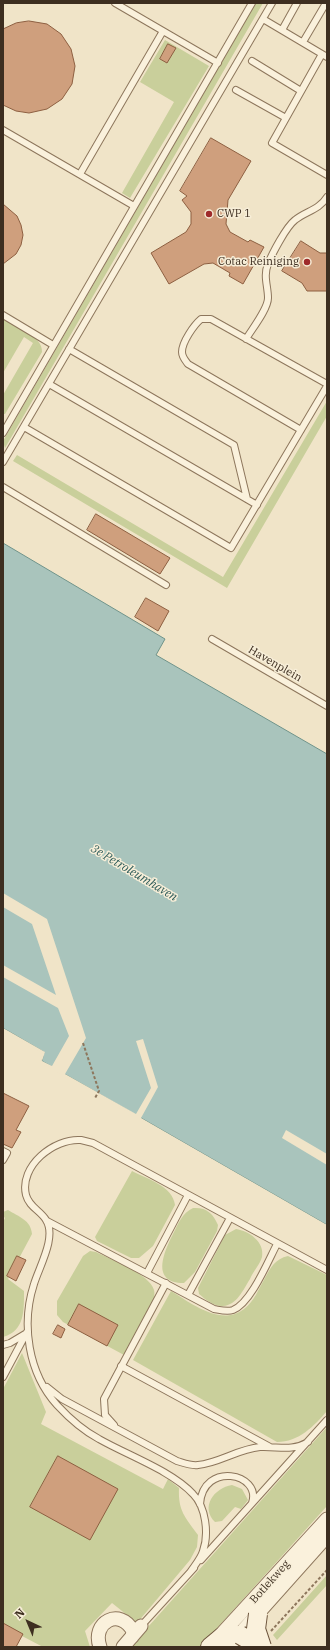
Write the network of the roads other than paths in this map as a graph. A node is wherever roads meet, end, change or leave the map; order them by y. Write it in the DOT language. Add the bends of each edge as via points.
graph roads {
  1 [pos="115,3"];
  2 [pos="252,3"];
  3 [pos="272,3"];
  4 [pos="297,3"];
  5 [pos="326,3"];
  6 [pos="263,19"];
  7 [pos="282,30"];
  8 [pos="163,31"];
  9 [pos="303,42"];
  10 [pos="324,55"];
  11 [pos="252,61"];
  12 [pos="218,63"];
  13 [pos="236,90"];
  14 [pos="301,90"];
  15 [pos="286,118"];
  16 [pos="3,130"];
  17 [pos="80,174"];
  18 [pos="327,175"];
  19 [pos="327,197"];
  20 [pos="134,206"];
  21 [pos="3,315"];
  22 [pos="246,339"];
  23 [pos="54,345"];
  24 [pos="70,349"];
  25 [pos="49,384"];
  26 [pos="327,385"];
  27 [pos="24,427"];
  28 [pos="301,430"];
  29 [pos="3,433"];
  30 [pos="3,462"];
  31 [pos="3,487"];
  32 [pos="247,499"];
  33 [pos="257,504"];
  34 [pos="166,585"];
  35 [pos="212,639"];
  36 [pos="327,706"];
  37 [pos="3,1151"];
  38 [pos="3,1160"];
  39 [pos="188,1195"];
  40 [pos="230,1218"];
  41 [pos="47,1221"];
  42 [pos="277,1244"];
  43 [pos="327,1270"];
  44 [pos="147,1273"];
  45 [pos="166,1283"];
  46 [pos="188,1295"];
  47 [pos="26,1332"];
  48 [pos="3,1345"];
  49 [pos="121,1366"];
  50 [pos="3,1377"];
  51 [pos="41,1382"];
  52 [pos="327,1420"];
  53 [pos="120,1430"];
  54 [pos="308,1442"];
  55 [pos="273,1448"];
  56 [pos="200,1505"];
  57 [pos="250,1506"];
  58 [pos="327,1519"];
  59 [pos="327,1536"];
  60 [pos="191,1571"];
  61 [pos="258,1614"];
  62 [pos="141,1626"];
  63 [pos="132,1637"];
  64 [pos="264,1643"];
  65 [pos="220,1644"];
  66 [pos="100,1647"];
  67 [pos="123,1647"];
  1 -- 8 [label="lane"];
  2 -- 12 [label="lane"];
  3 -- 6 [label="lane"];
  4 -- 7 [label="lane"];
  5 -- 9 [label="lane"];
  6 -- 7 [label="lane"];
  6 -- 24 [label="lane"];
  7 -- 9 [label="lane"];
  8 -- 12 [label="lane"];
  8 -- 17 [label="lane"];
  9 -- 10 [label="lane"];
  10 -- 14 [label="lane"];
  11 -- 14 [label="lane"];
  12 -- 20 [label="lane"];
  13 -- 15 [label="lane"];
  14 -- 15 [label="lane"];
  15 -- 18 [label="lane" via="272,143"];
  16 -- 17 [label="lane"];
  17 -- 20 [label="lane"];
  19 -- 22 [label="lane" via="315,210 302,214 293,221 284,234 268,264 265,276 268,299 266,306"];
  20 -- 23 [label="lane"];
  21 -- 23 [label="lane"];
  22 -- 26 [label="lane"];
  22 -- 28 [label="lane" via="211,319 201,318 196,322 183,346 184,358 188,364"];
  23 -- 29 [label="lane"];
  24 -- 25 [label="lane"];
  24 -- 32 [label="lane" via="234,445"];
  25 -- 27 [label="lane"];
  25 -- 32 [label="lane"];
  26 -- 28 [label="lane"];
  27 -- 30 [label="lane"];
  27 -- 33 [label="lane" via="231,548"];
  28 -- 33 [label="lane"];
  31 -- 34 [label="lane"];
  32 -- 33 [label="lane"];
  35 -- 36 [label="lane, Havenplein"];
  37 -- 38 [label="lane" via="7,1153"];
  39 -- 40 [label="lane"];
  39 -- 41 [label="lane" via="93,1143 70,1141 57,1145 38,1158 28,1175 26,1197"];
  39 -- 44 [label="lane"];
  40 -- 42 [label="lane"];
  40 -- 46 [label="lane"];
  41 -- 44 [label="lane"];
  41 -- 47 [label="lane" via="49,1234 45,1257 34,1284"];
  42 -- 43 [label="lane"];
  42 -- 46 [label="lane" via="248,1297 233,1310 214,1309"];
  44 -- 45 [label="lane"];
  45 -- 46 [label="lane"];
  45 -- 49 [label="lane"];
  47 -- 48 [label="lane"];
  47 -- 50 [label="lane"];
  47 -- 51 [label="lane"];
  49 -- 53 [label="lane" via="104,1399 108,1419"];
  49 -- 55 [label="lane"];
  51 -- 53 [label="lane" via="62,1399"];
  51 -- 56 [label="lane" via="57,1405 76,1423 98,1438 180,1482 194,1494"];
  52 -- 54 [label="lane"];
  53 -- 55 [label="lane" via="189,1465 198,1466 255,1448"];
  54 -- 55 [label="lane" via="291,1449"];
  54 -- 57 [label="lane"];
  56 -- 57 [label="lane" via="200,1497 205,1488 224,1475 233,1475 250,1487 253,1495"];
  56 -- 60 [label="lane" via="207,1538 203,1552"];
  57 -- 60 [label="lane"];
  58 -- 65 [label="street, Botlekweg"];
  59 -- 61 [label="street, Botlekweg"];
  60 -- 62 [label="lane"];
  61 -- 64 [label="main road, bridge" via="256,1630"];
  61 -- 65 [label="street, Botlekweg"];
  62 -- 63 [label="street"];
  63 -- 66 [label="street" via="133,1631 126,1622 115,1618 108,1621 99,1631"];
  63 -- 67 [label="street"];
  64 -- 65 [label="main road, bridge"];
}
